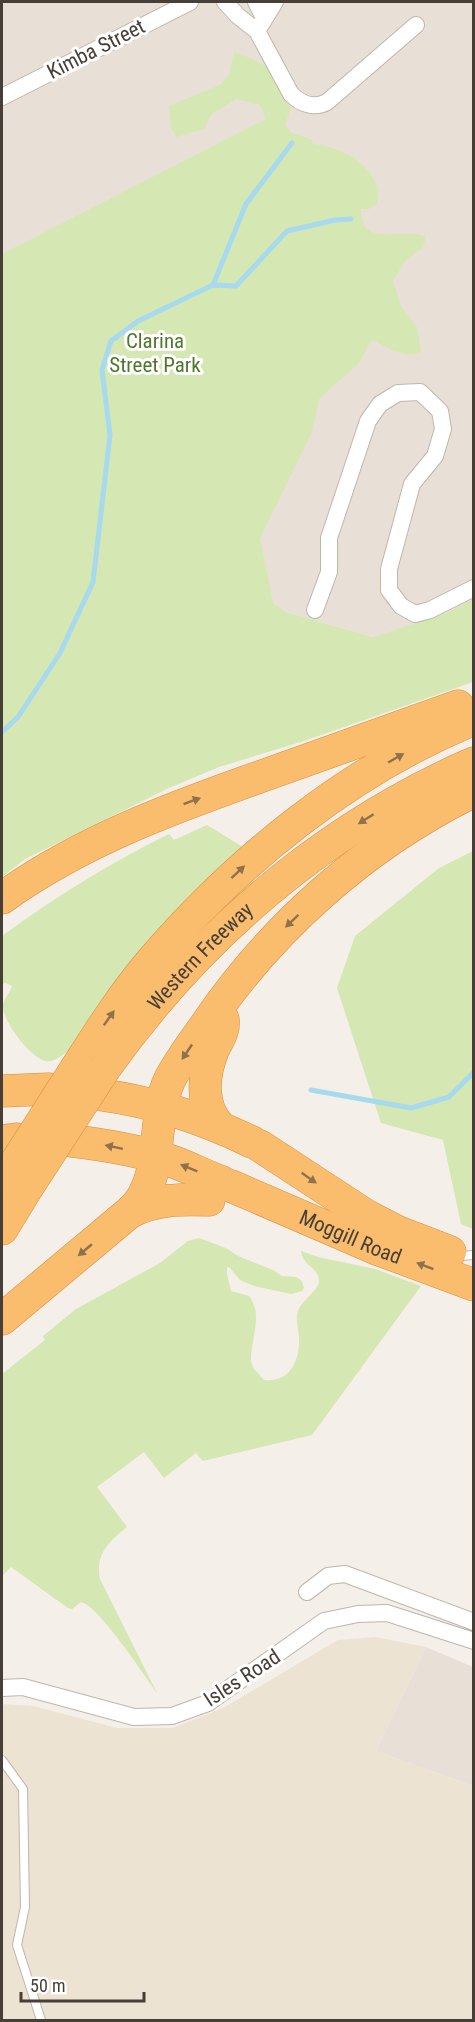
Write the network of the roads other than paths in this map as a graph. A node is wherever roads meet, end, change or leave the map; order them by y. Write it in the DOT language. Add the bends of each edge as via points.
graph roads {
  1 [pos="190,2"];
  2 [pos="225,2"];
  3 [pos="256,2"];
  4 [pos="275,2"];
  5 [pos="260,25"];
  6 [pos="416,25"];
  7 [pos="2,97"];
  8 [pos="474,588"];
  9 [pos="315,609"];
  10 [pos="474,701"];
  11 [pos="474,719"];
  12 [pos="474,763"];
  13 [pos="474,791"];
  14 [pos="138,824"];
  15 [pos="2,898"];
  16 [pos="2,915"];
  17 [pos="220,1004"];
  18 [pos="80,1084"];
  19 [pos="2,1091"];
  20 [pos="161,1106"];
  21 [pos="220,1127"];
  22 [pos="36,1139"];
  23 [pos="154,1156"];
  24 [pos="14,1186"];
  25 [pos="220,1192"];
  26 [pos="130,1212"];
  27 [pos="2,1229"];
  28 [pos="469,1258"];
  29 [pos="474,1285"];
  30 [pos="2,1319"];
  31 [pos="307,1592"];
  32 [pos="474,1622"];
  33 [pos="474,1641"];
  34 [pos="2,1688"];
  35 [pos="2,1760"];
  36 [pos="41,2020"];
  1 -- 7 [label="street, Kimba Street"];
  2 -- 5 [label="street" via="238,16"];
  3 -- 5 [label="street"];
  4 -- 5 [label="street"];
  5 -- 6 [label="street" via="286,87 294,97 318,106"];
  8 -- 9 [label="street" via="415,614 401,606 389,590 389,569 412,483 435,456 443,429 440,411 420,392 398,393 380,404 368,421 329,538 329,572"];
  14 -- 10 [label="highway, one-way"];
  18 -- 11 [label="highway, Western Freeway, one-way" via="123,998 149,964 259,853 349,786 445,731"];
  12 -- 18 [label="highway, Western Freeway, one-way" via="376,813 304,861 235,919"];
  13 -- 17 [label="highway, one-way" via="421,820 336,882 282,931"];
  14 -- 15 [label="highway" via="45,869"];
  14 -- 16 [label="highway" via="44,882"];
  17 -- 20 [label="highway, one-way" via="170,1079"];
  17 -- 21 [label="highway" via="224,1028 210,1057 205,1093"];
  18 -- 19 [label="highway, Moggill Road"];
  18 -- 20 [label="highway, Moggill Road"];
  18 -- 24 [label="highway, Western Freeway, bridge"];
  20 -- 21 [label="highway, Moggill Road"];
  20 -- 23 [label="highway"];
  21 -- 28 [label="highway, Moggill Road, one-way" via="256,1144 367,1216"];
  23 -- 22 [label="highway, Moggill Road, one-way" via="109,1146"];
  25 -- 23 [label="highway, Moggill Road, one-way" via="174,1162"];
  23 -- 26 [label="highway" via="145,1193"];
  24 -- 27 [label="highway, Western Freeway"];
  25 -- 26 [label="highway" via="146,1204"];
  29 -- 25 [label="highway, Moggill Road, one-way"];
  26 -- 30 [label="highway, one-way"];
  31 -- 32 [label="street" via="328,1576 345,1574"];
  33 -- 34 [label="street, Isles Road" via="387,1613 358,1614 324,1622 208,1703 172,1716 134,1717 23,1687"];
  35 -- 36 [label="lane" via="23,1789 25,1907 17,1945"];
}
